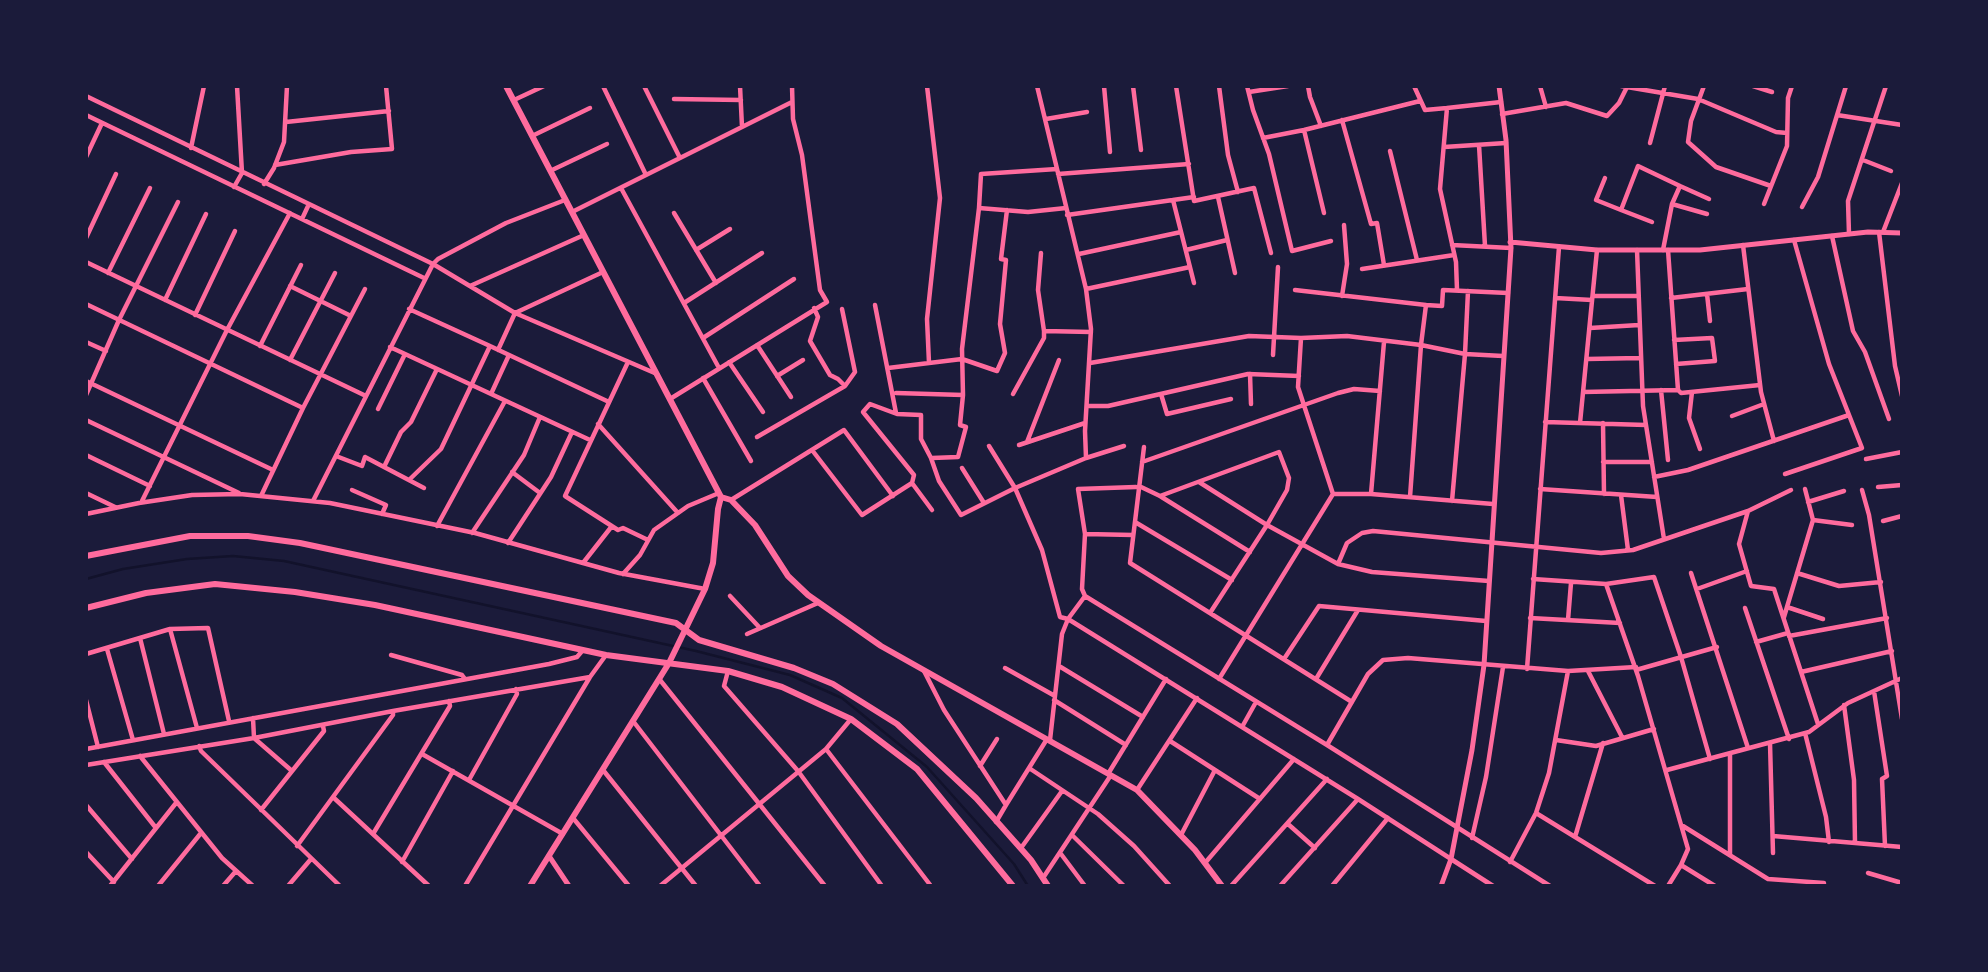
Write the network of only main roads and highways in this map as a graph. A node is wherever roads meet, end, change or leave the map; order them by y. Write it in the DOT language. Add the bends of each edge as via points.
graph roads {
  1 [pos="506,86"];
  2 [pos="720,495"];
  3 [pos="86,556"];
  4 [pos="86,608"];
  5 [pos="685,630"];
  6 [pos="671,660"];
  7 [pos="530,886"];
  8 [pos="1013,886"];
  9 [pos="1048,886"];
  10 [pos="1222,886"];
  1 -- 2 [label="main road"];
  2 -- 5 [label="main road" via="713,563"];
  2 -- 10 [label="main road" via="755,525 788,576 818,603 881,646 1137,790"];
  3 -- 5 [label="main road" via="190,536 248,536 667,621"];
  4 -- 6 [label="main road" via="146,593 215,584 375,605 652,663"];
  5 -- 6 [label="main road"];
  5 -- 9 [label="main road" via="699,640 833,684 897,724 976,798"];
  6 -- 7 [label="main road"];
  6 -- 8 [label="main road" via="782,687 850,719 917,769"];
}
